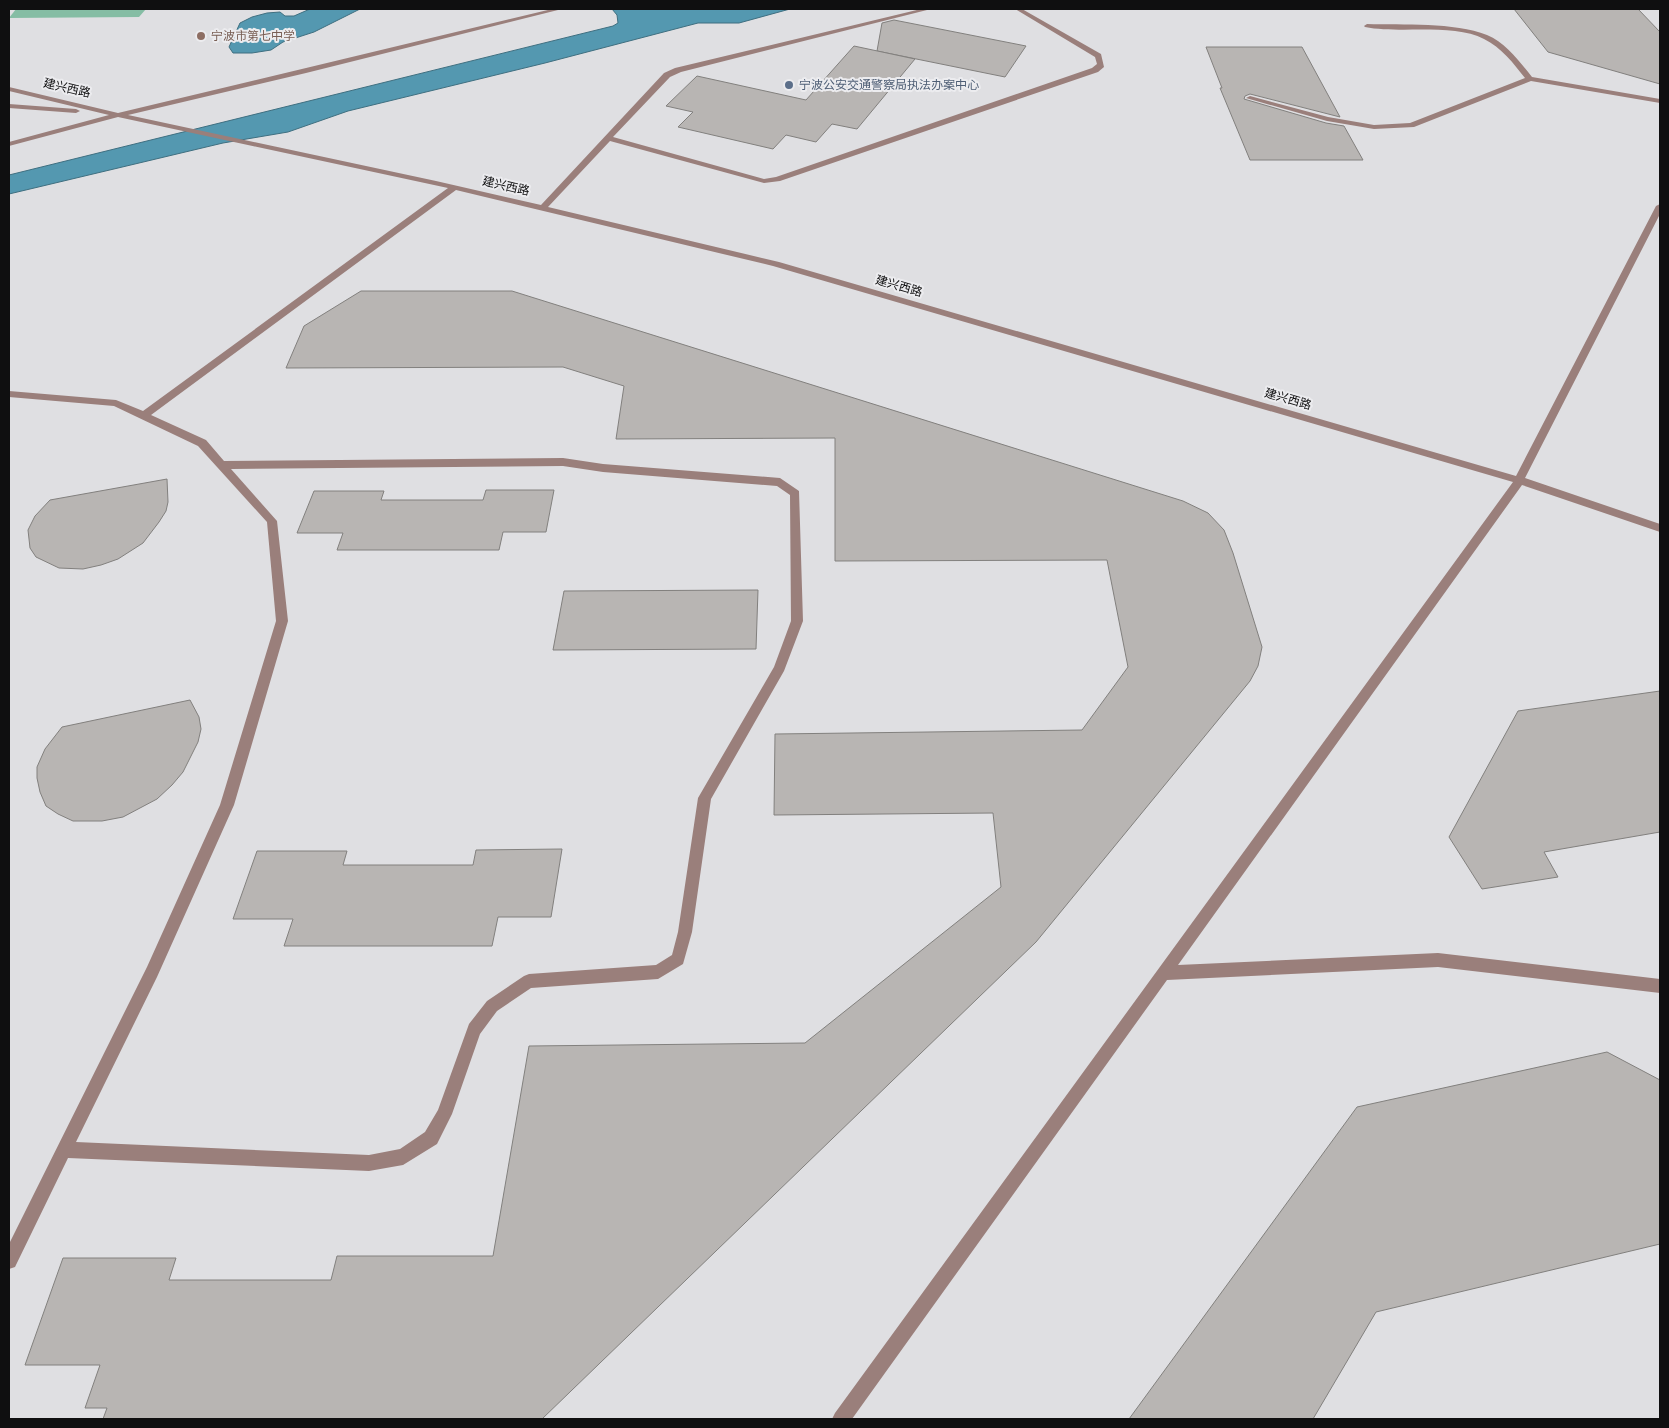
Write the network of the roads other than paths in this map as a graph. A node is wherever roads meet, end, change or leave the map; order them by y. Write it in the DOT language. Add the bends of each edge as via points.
graph roads {
  1 [pos="559,9"];
  2 [pos="928,9"];
  3 [pos="1018,9"];
  4 [pos="1367,26"];
  5 [pos="1530,79"];
  6 [pos="9,89"];
  7 [pos="1250,98"];
  8 [pos="1660,101"];
  9 [pos="9,106"];
  10 [pos="118,115"];
  11 [pos="607,138"];
  12 [pos="9,144"];
  13 [pos="454,188"];
  14 [pos="1660,206"];
  15 [pos="542,209"];
  16 [pos="9,394"];
  17 [pos="142,416"];
  18 [pos="222,465"];
  19 [pos="1518,480"];
  20 [pos="1660,528"];
  21 [pos="1164,973"];
  22 [pos="1660,986"];
  23 [pos="64,1150"];
  24 [pos="9,1261"];
  25 [pos="841,1419"];
  1 -- 10 [label="street"];
  2 -- 11 [label="street" via="678,70 667,75"];
  3 -- 11 [label="street" via="1098,56 1101,65 1096,70 777,179 764,180"];
  4 -- 5 [label="street" via="1460,30 1486,37 1511,56"];
  5 -- 7 [label="street" via="1411,125 1374,128"];
  5 -- 8 [label="street"];
  6 -- 10 [label="street, 建兴西路"];
  9 -- 10 [label="street, 建兴西路"];
  10 -- 12 [label="street"];
  10 -- 13 [label="street, 建兴西路"];
  11 -- 15 [label="street"];
  13 -- 15 [label="street, 建兴西路"];
  13 -- 17 [label="street"];
  14 -- 19 [label="street"];
  15 -- 19 [label="street, 建兴西路" via="776,264"];
  16 -- 17 [label="street" via="116,403"];
  17 -- 18 [label="street" via="202,443"];
  18 -- 23 [label="street" via="272,521 282,621 227,805 152,972"];
  18 -- 23 [label="street" via="563,462 780,482 795,494 798,621 780,668 705,798 678,959 658,972 529,982 492,1006 474,1029 444,1114 431,1138 403,1157 369,1163"];
  19 -- 20 [label="street, 建兴西路"];
  19 -- 21 [label="street"];
  21 -- 22 [label="street" via="1438,960"];
  21 -- 25 [label="street"];
  23 -- 24 [label="street"];
}
